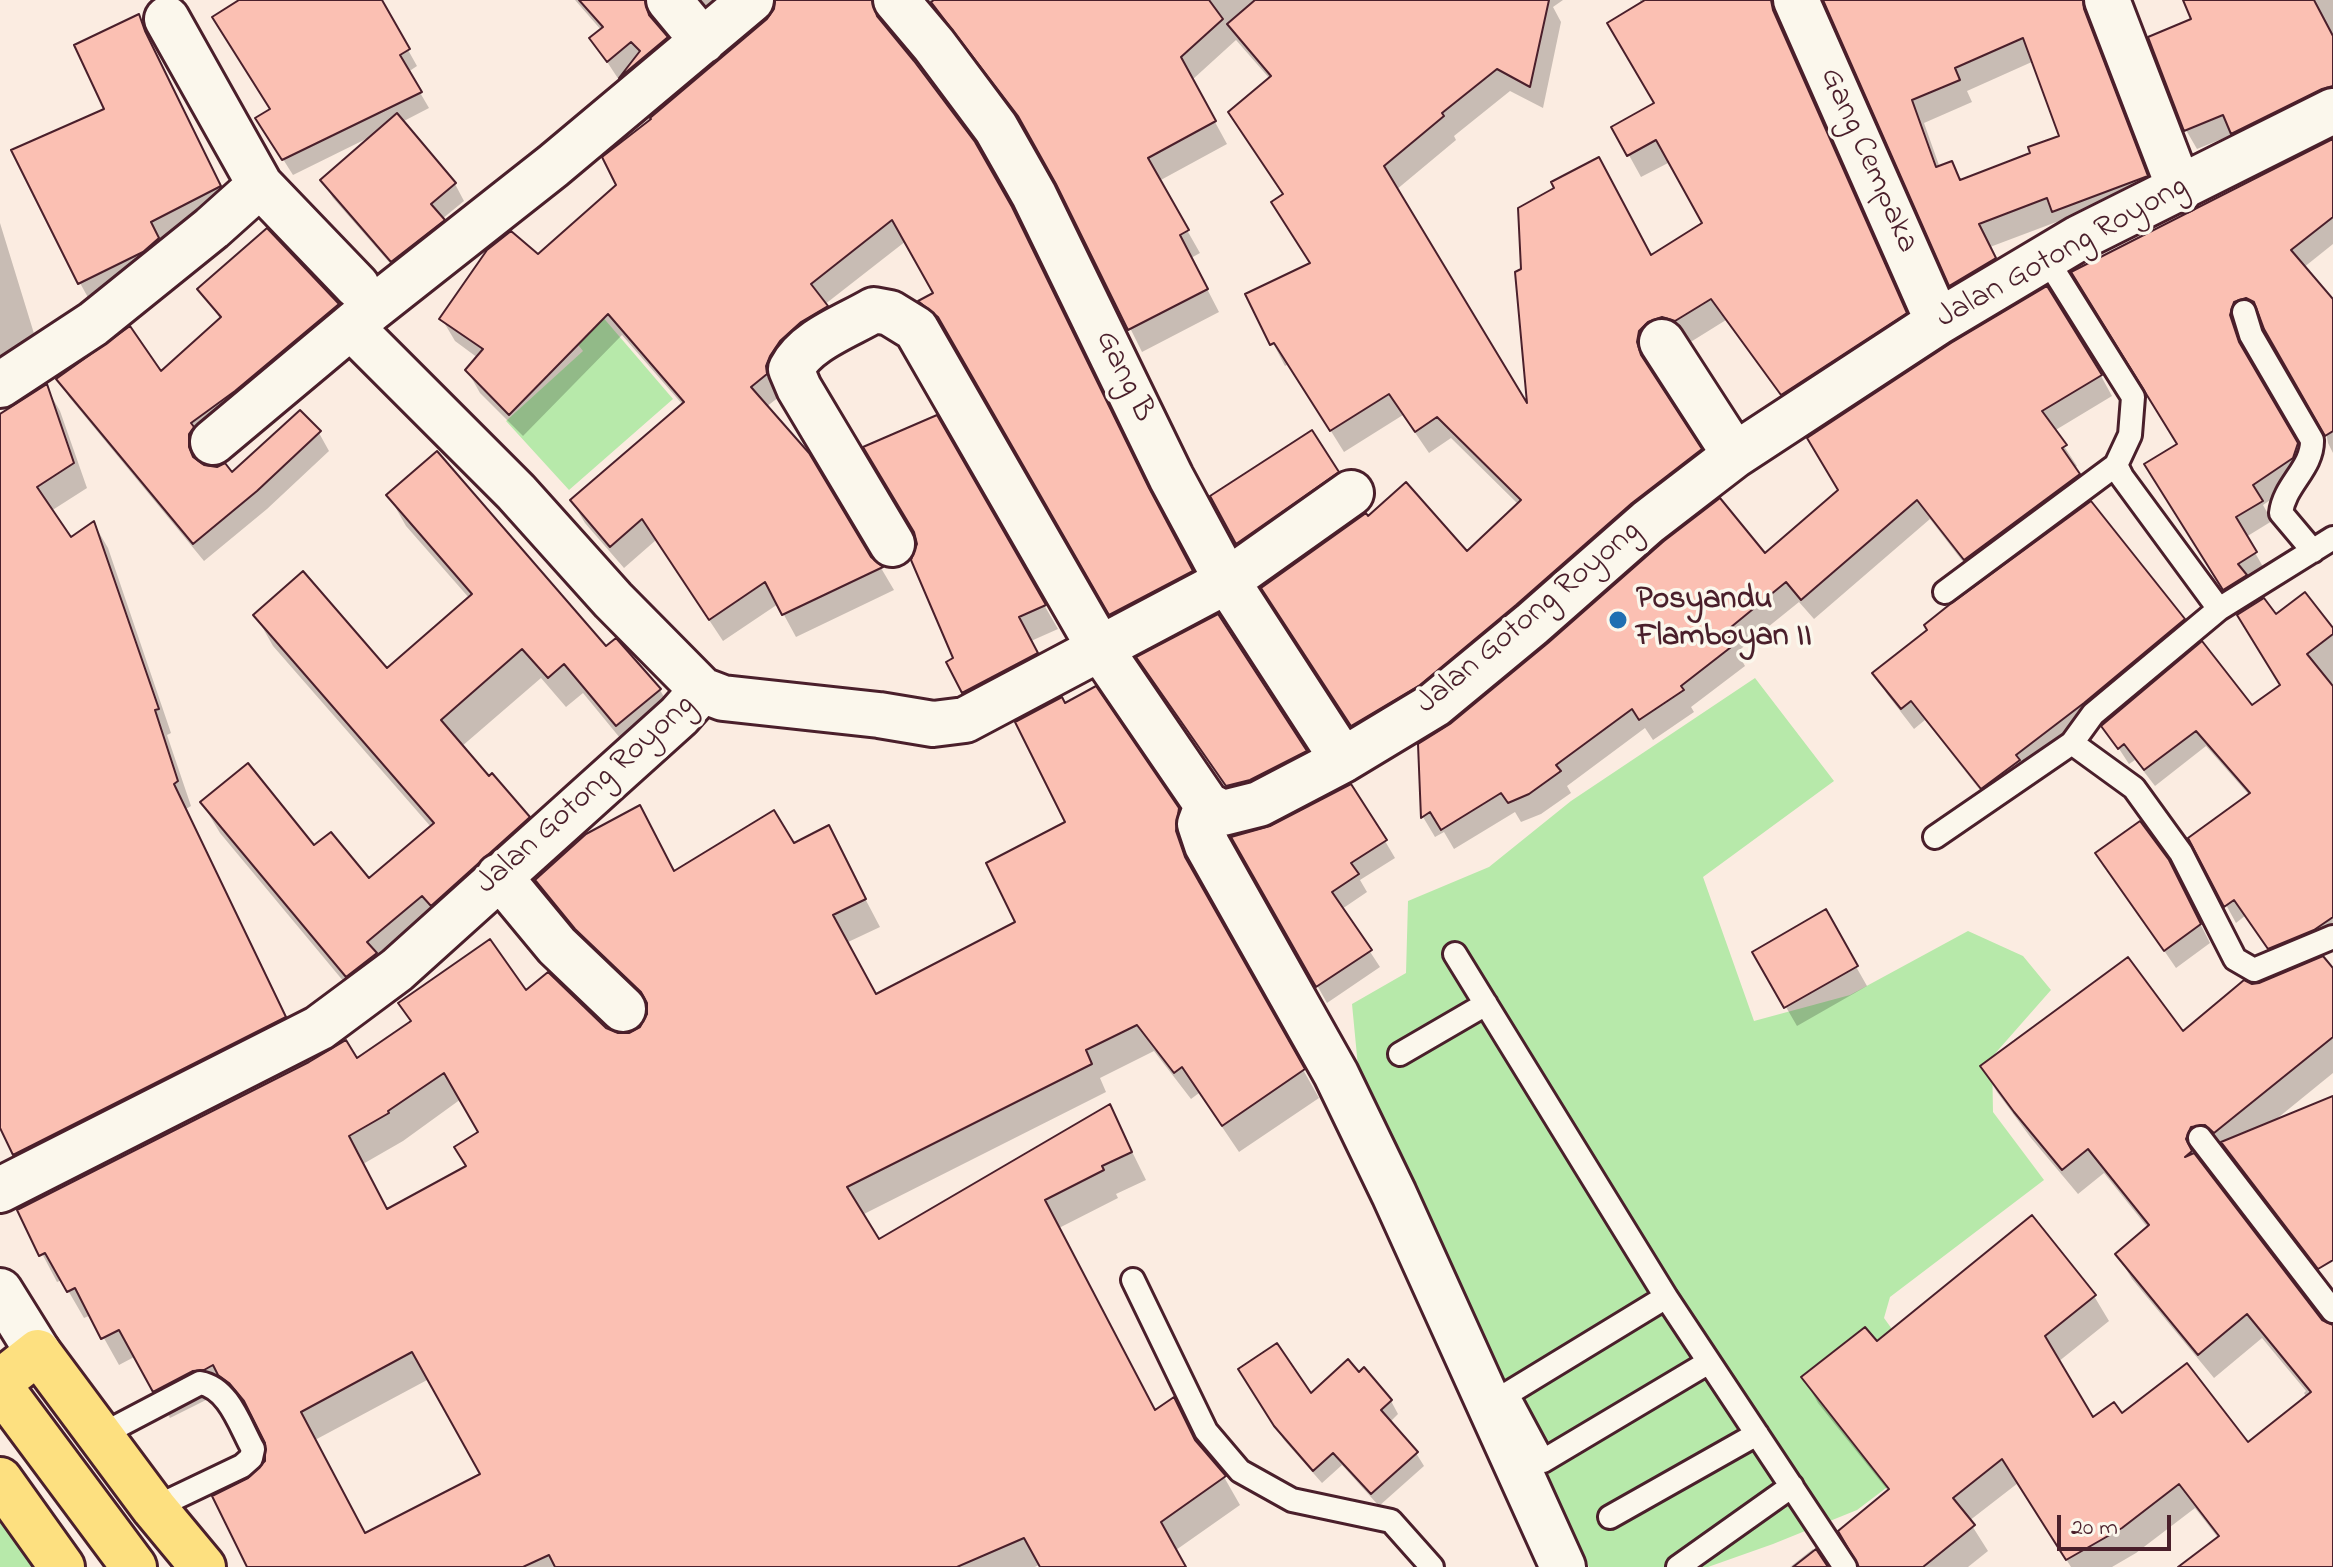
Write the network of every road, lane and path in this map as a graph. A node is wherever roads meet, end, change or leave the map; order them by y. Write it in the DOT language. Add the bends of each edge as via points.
graph roads {
  1 [pos="669,0"];
  2 [pos="751,0"];
  3 [pos="1796,0"];
  4 [pos="2107,0"];
  5 [pos="898,1"];
  6 [pos="167,19"];
  7 [pos="703,41"];
  8 [pos="2333,111"];
  9 [pos="260,185"];
  10 [pos="2180,190"];
  11 [pos="2046,258"];
  12 [pos="354,307"];
  13 [pos="2244,312"];
  14 [pos="1938,322"];
  15 [pos="1662,342"];
  16 [pos="0,385"];
  17 [pos="213,442"];
  18 [pos="1735,455"];
  19 [pos="2116,465"];
  20 [pos="1351,493"];
  21 [pos="892,544"];
  22 [pos="2327,544"];
  23 [pos="1227,581"];
  24 [pos="1945,592"];
  25 [pos="2219,609"];
  26 [pos="1099,647"];
  27 [pos="702,690"];
  28 [pos="2072,743"];
  29 [pos="1343,760"];
  30 [pos="1207,805"];
  31 [pos="1935,837"];
  32 [pos="499,876"];
  33 [pos="2333,937"];
  34 [pos="1455,954"];
  35 [pos="1486,1004"];
  36 [pos="623,1009"];
  37 [pos="1400,1054"];
  38 [pos="2200,1138"];
  39 [pos="0,1190"];
  40 [pos="1133,1280"];
  41 [pos="0,1291"];
  42 [pos="1666,1297"];
  43 [pos="2333,1311"];
  44 [pos="38,1352"];
  45 [pos="1709,1362"];
  46 [pos="0,1385"];
  47 [pos="1757,1434"];
  48 [pos="101,1435"];
  49 [pos="0,1480"];
  50 [pos="1792,1486"];
  51 [pos="0,1493"];
  52 [pos="154,1508"];
  53 [pos="1610,1517"];
  54 [pos="130,1563"];
  55 [pos="45,1567"];
  56 [pos="62,1567"];
  57 [pos="203,1567"];
  58 [pos="1432,1567"];
  59 [pos="1563,1567"];
  60 [pos="1678,1567"];
  61 [pos="1845,1567"];
  1 -- 7 [label="street"];
  2 -- 7 [label="street"];
  3 -- 14 [label="street, Gang Cempaka"];
  4 -- 10 [label="street"];
  5 -- 23 [label="street, Gang B" via="996,128"];
  6 -- 9 [label="street"];
  7 -- 12 [label="street" via="373,308"];
  8 -- 10 [label="street, Jalan Gotong Royong"];
  9 -- 12 [label="street"];
  9 -- 16 [label="street" via="93,324"];
  10 -- 11 [label="street, Jalan Gotong Royong"];
  11 -- 14 [label="street, Jalan Gotong Royong"];
  11 -- 19 [label="lane" via="2133,397 2130,435"];
  12 -- 17 [label="street"];
  12 -- 27 [label="street" via="613,600"];
  13 -- 22 [label="lane" via="2251,335 2312,440 2313,453 2282,500 2281,513"];
  14 -- 18 [label="street, Jalan Gotong Royong"];
  15 -- 18 [label="street"];
  18 -- 29 [label="street, Jalan Gotong Royong" via="1648,522 1434,705"];
  19 -- 24 [label="lane"];
  19 -- 25 [label="lane"];
  20 -- 23 [label="street, Jalan Gotong Royong"];
  21 -- 26 [label="street" via="791,369 807,349 874,310 916,329"];
  22 -- 25 [label="lane"];
  23 -- 26 [label="street, Jalan Gotong Royong"];
  23 -- 29 [label="street, Gang B"];
  25 -- 28 [label="lane" via="2093,714"];
  26 -- 27 [label="street, Jalan Gotong Royong" via="965,720 933,724 723,698"];
  26 -- 30 [label="street"];
  27 -- 32 [label="street, Jalan Gotong Royong"];
  28 -- 31 [label="lane"];
  28 -- 33 [label="lane" via="2134,788 2181,853 2235,959 2244,966 2254,970"];
  29 -- 30 [label="street, Jalan Gotong Royong" via="1259,804 1223,813"];
  30 -- 59 [label="street" via="1200,824 1207,845 1336,1074"];
  32 -- 36 [label="street" via="557,946"];
  32 -- 39 [label="street, Jalan Gotong Royong" via="397,970 319,1028"];
  34 -- 35 [label="lane"];
  35 -- 37 [label="lane"];
  35 -- 42 [label="lane"];
  38 -- 43 [label="lane"];
  40 -- 58 [label="lane" via="1206,1431 1240,1471 1292,1500 1391,1521"];
  41 -- 44 [label="street"];
  42 -- 45 [label="lane"];
  42 -- 45 [label="lane" via="1507,1394 1543,1461"];
  44 -- 46 [label="main road"];
  44 -- 48 [label="main road"];
  45 -- 47 [label="lane"];
  46 -- 54 [label="main road"];
  47 -- 50 [label="lane"];
  47 -- 53 [label="lane"];
  48 -- 52 [label="main road"];
  48 -- 52 [label="lane" via="200,1383 213,1385 223,1396 253,1449 251,1458"];
  49 -- 56 [label="main road"];
  50 -- 60 [label="lane"];
  50 -- 61 [label="lane"];
  51 -- 55 [label="main road"];
  52 -- 57 [label="main road"];
}
